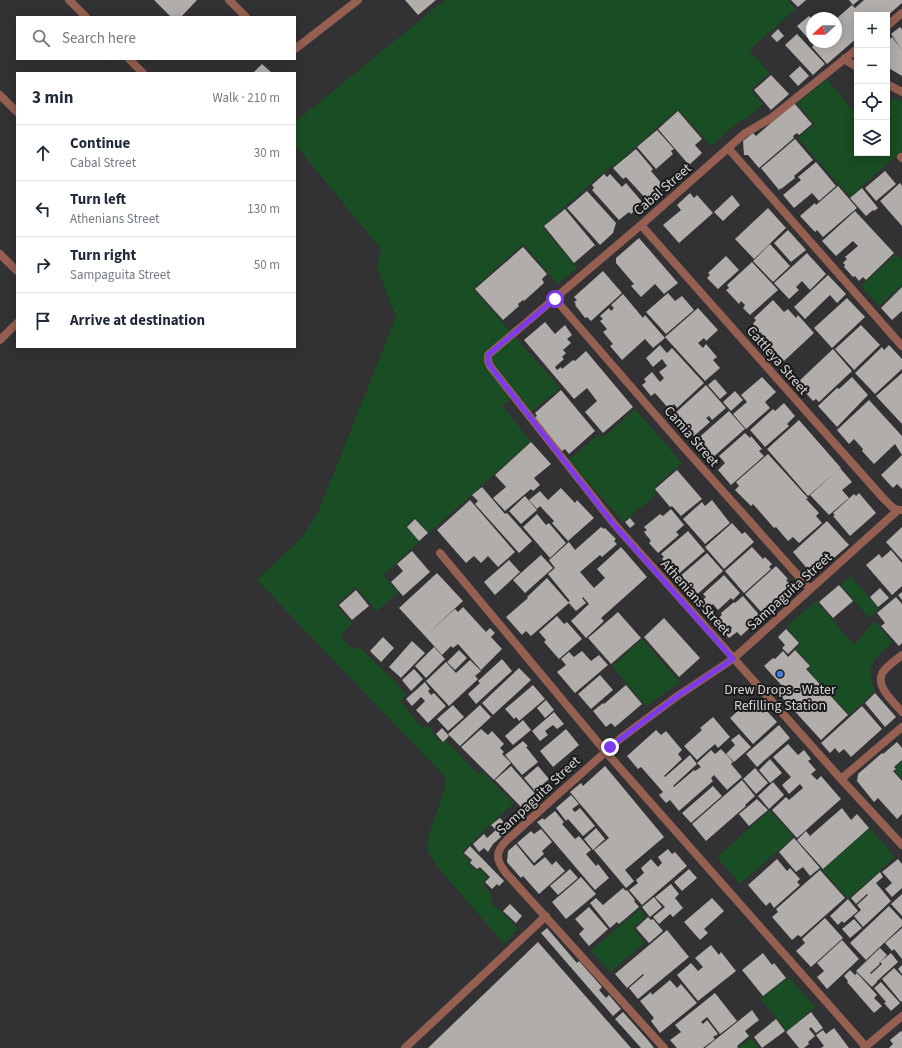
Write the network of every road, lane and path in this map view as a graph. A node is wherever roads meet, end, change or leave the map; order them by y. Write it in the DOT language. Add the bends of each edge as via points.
graph roads {
  1 [pos="69,0"];
  2 [pos="358,0"];
  3 [pos="232,1"];
  4 [pos="902,12"];
  5 [pos="85,16"];
  6 [pos="245,16"];
  7 [pos="890,23"];
  8 [pos="296,47"];
  9 [pos="854,51"];
  10 [pos="844,59"];
  11 [pos="130,60"];
  12 [pos="854,65"];
  13 [pos="142,72"];
  14 [pos="890,86"];
  15 [pos="902,92"];
  16 [pos="0,95"];
  17 [pos="16,111"];
  18 [pos="728,148"];
  19 [pos="641,225"];
  20 [pos="0,254"];
  21 [pos="16,271"];
  22 [pos="555,299"];
  23 [pos="16,324"];
  24 [pos="0,340"];
  25 [pos="902,346"];
  26 [pos="488,355"];
  27 [pos="900,510"];
  28 [pos="440,553"];
  29 [pos="810,589"];
  30 [pos="902,655"];
  31 [pos="733,659"];
  32 [pos="902,712"];
  33 [pos="902,727"];
  34 [pos="605,751"];
  35 [pos="841,779"];
  36 [pos="902,845"];
  37 [pos="546,916"];
  38 [pos="902,1016"];
  39 [pos="405,1048"];
  40 [pos="664,1048"];
  41 [pos="865,1048"];
  1 -- 5 [label="street"];
  2 -- 8 [label="street"];
  3 -- 6 [label="street"];
  4 -- 7 [label="street"];
  9 -- 10 [label="street, Cabal Street"];
  10 -- 12 [label="street"];
  10 -- 18 [label="street, Cabal Street" via="771,118 744,134"];
  11 -- 13 [label="street"];
  14 -- 15 [label="street"];
  16 -- 17 [label="street"];
  18 -- 19 [label="street, Cabal Street"];
  18 -- 25 [label="street"];
  19 -- 22 [label="street, Cabal Street"];
  19 -- 27 [label="street, Cattleya Street" via="883,498 892,507"];
  20 -- 21 [label="street"];
  22 -- 26 [label="street, Cabal Street"];
  22 -- 29 [label="street, Camia Street"];
  23 -- 24 [label="street"];
  26 -- 31 [label="street, Athenians Street" via="490,366 615,526"];
  27 -- 29 [label="street, Sampaguita Street"];
  28 -- 34 [label="street"];
  29 -- 31 [label="street, Sampaguita Street"];
  30 -- 32 [label="street" via="882,673 881,681 886,693"];
  31 -- 34 [label="street, Sampaguita Street" via="671,701"];
  31 -- 35 [label="street, Athenians Street"];
  33 -- 35 [label="street"];
  34 -- 37 [label="street, Sampaguita Street" via="502,845 498,855 499,863 506,873"];
  34 -- 41 [label="street"];
  35 -- 36 [label="street, Athenians Street"];
  37 -- 39 [label="street"];
  37 -- 40 [label="street"];
  38 -- 41 [label="street"];
}
